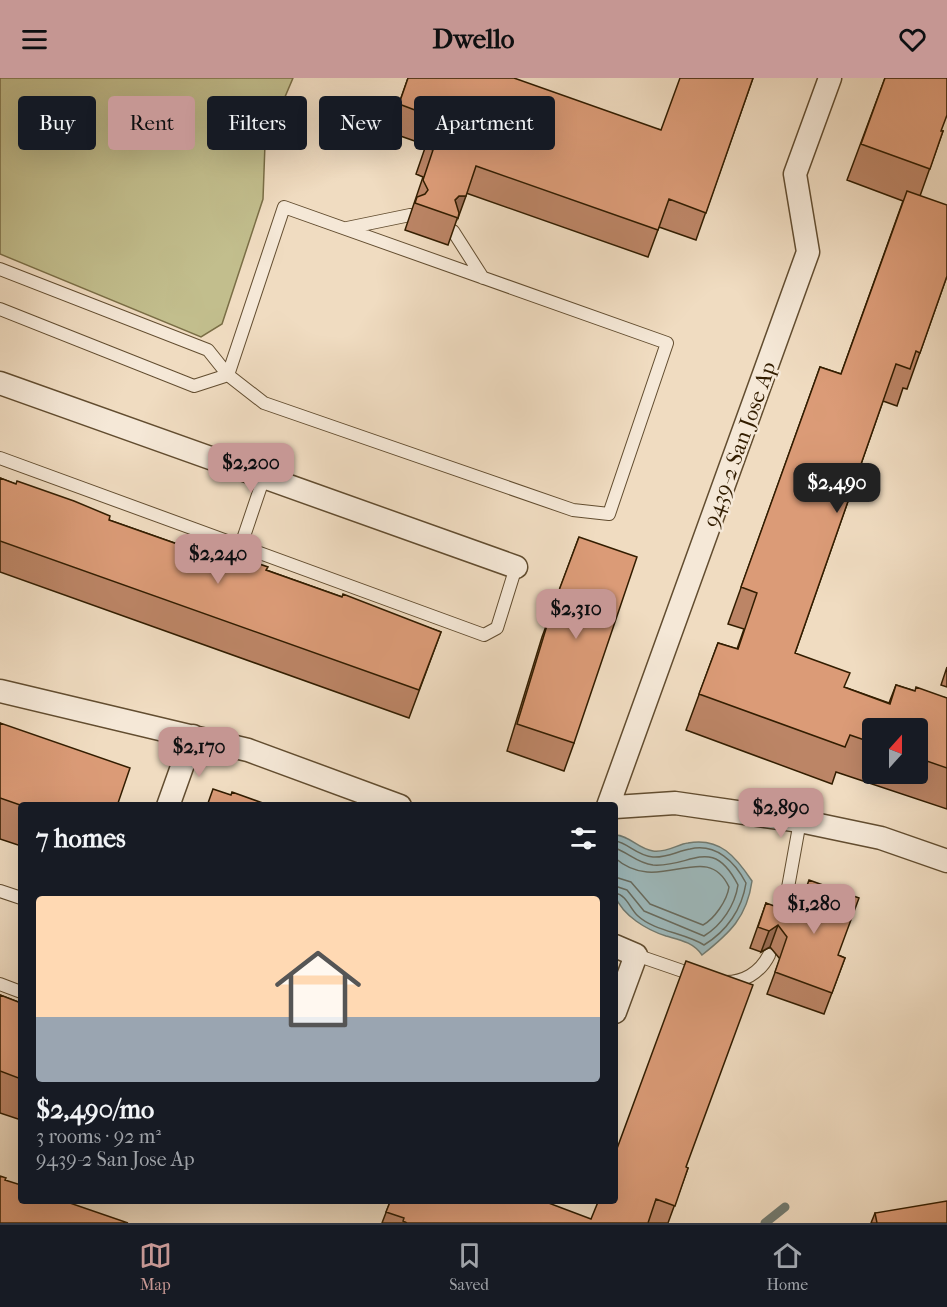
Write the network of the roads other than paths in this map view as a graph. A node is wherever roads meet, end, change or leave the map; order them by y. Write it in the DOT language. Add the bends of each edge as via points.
graph roads {
  1 [pos="830,78"];
  2 [pos="410,215"];
  3 [pos="344,228"];
  4 [pos="453,231"];
  5 [pos="0,269"];
  6 [pos="483,278"];
  7 [pos="0,309"];
  8 [pos="228,375"];
  9 [pos="0,383"];
  10 [pos="0,458"];
  11 [pos="264,477"];
  12 [pos="241,545"];
  13 [pos="516,567"];
  14 [pos="0,691"];
  15 [pos="193,736"];
  16 [pos="169,802"];
  17 [pos="389,802"];
  18 [pos="609,802"];
  19 [pos="618,807"];
  20 [pos="800,821"];
  21 [pos="947,861"];
  22 [pos="0,891"];
  23 [pos="18,897"];
  24 [pos="780,933"];
  25 [pos="618,947"];
  26 [pos="636,955"];
  27 [pos="769,955"];
  28 [pos="0,984"];
  29 [pos="18,991"];
  30 [pos="618,1004"];
  1 -- 18 [label="street, 9439-2 San Jose Ap" via="795,174 808,252"];
  2 -- 3 [label="lane"];
  3 -- 6 [label="lane"];
  3 -- 8 [label="lane" via="284,207"];
  4 -- 6 [label="lane"];
  5 -- 8 [label="lane" via="208,350"];
  6 -- 8 [label="lane" via="667,343 609,514 573,510 264,403"];
  7 -- 8 [label="lane" via="194,386"];
  9 -- 11 [label="street"];
  10 -- 12 [label="lane"];
  11 -- 12 [label="lane"];
  11 -- 13 [label="street"];
  12 -- 13 [label="lane" via="484,635 497,628"];
  14 -- 15 [label="street"];
  15 -- 16 [label="street"];
  15 -- 17 [label="street" via="248,750"];
  19 -- 20 [label="street" via="675,803"];
  20 -- 21 [label="street" via="881,838"];
  20 -- 24 [label="lane"];
  22 -- 23 [label="lane"];
  25 -- 26 [label="street"];
  26 -- 27 [label="lane" via="707,980 727,982 748,978 764,965"];
  26 -- 30 [label="street"];
  28 -- 29 [label="lane"];
}
